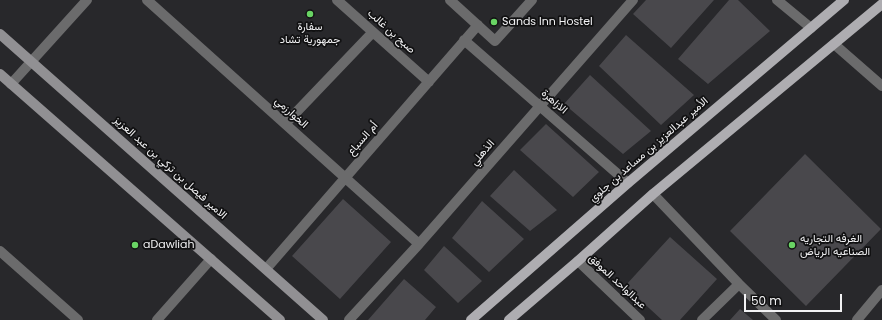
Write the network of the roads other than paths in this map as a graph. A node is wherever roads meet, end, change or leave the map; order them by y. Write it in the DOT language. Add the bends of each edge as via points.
graph roads {
  1 [pos="87,0"];
  2 [pos="147,0"];
  3 [pos="337,0"];
  4 [pos="450,0"];
  5 [pos="532,0"];
  6 [pos="634,0"];
  7 [pos="777,0"];
  8 [pos="844,0"];
  9 [pos="882,4"];
  10 [pos="478,25"];
  11 [pos="811,28"];
  12 [pos="373,32"];
  13 [pos="0,34"];
  14 [pos="464,40"];
  15 [pos="834,44"];
  16 [pos="32,62"];
  17 [pos="0,74"];
  18 [pos="428,82"];
  19 [pos="11,84"];
  20 [pos="882,86"];
  21 [pos="540,106"];
  22 [pos="286,124"];
  23 [pos="345,178"];
  24 [pos="628,183"];
  25 [pos="653,194"];
  26 [pos="419,244"];
  27 [pos="0,251"];
  28 [pos="211,259"];
  29 [pos="578,261"];
  30 [pos="266,269"];
  31 [pos="739,284"];
  32 [pos="882,290"];
  33 [pos="78,320"];
  34 [pos="157,320"];
  35 [pos="280,320"];
  36 [pos="323,320"];
  37 [pos="349,320"];
  38 [pos="471,320"];
  39 [pos="509,320"];
  40 [pos="640,320"];
  41 [pos="702,320"];
  42 [pos="776,320"];
  43 [pos="857,320"];
  1 -- 16 [label="street"];
  2 -- 22 [label="street, الخوارزمي"];
  3 -- 12 [label="street, صبح بن غالب"];
  4 -- 10 [label="street"];
  5 -- 10 [label="street" via="495,41"];
  6 -- 21 [label="street, الذهلي"];
  7 -- 11 [label="street"];
  8 -- 11 [label="main road, الأمير عبدالعزيز بن مساعد بن جلوي"];
  9 -- 15 [label="main road"];
  10 -- 14 [label="street, أم السباع"];
  11 -- 24 [label="main road, الأمير عبدالعزيز بن مساعد بن جلوي"];
  12 -- 18 [label="street, صبح بن غالب"];
  12 -- 22 [label="street"];
  13 -- 16 [label="main road, الامير فيصل بن تركي بن عبد العزيز"];
  14 -- 18 [label="street, أم السباع"];
  14 -- 21 [label="street, الازاهرة"];
  15 -- 20 [label="street"];
  15 -- 25 [label="main road"];
  16 -- 19 [label="street"];
  16 -- 30 [label="main road, الامير فيصل بن تركي بن عبد العزيز"];
  17 -- 19 [label="main road"];
  18 -- 23 [label="street, أم السباع"];
  19 -- 28 [label="main road"];
  21 -- 24 [label="street, الازاهرة"];
  21 -- 26 [label="street, الذهلي"];
  22 -- 23 [label="street, الخوارزمي"];
  23 -- 26 [label="street, الخوارزمي"];
  23 -- 30 [label="street, أم السباع"];
  24 -- 38 [label="main road, الأمير عبدالعزيز بن مساعد بن جلوي"];
  25 -- 29 [label="main road"];
  25 -- 31 [label="street"];
  26 -- 37 [label="street, الذهلي"];
  27 -- 33 [label="street"];
  28 -- 34 [label="street"];
  28 -- 35 [label="main road"];
  29 -- 39 [label="main road"];
  29 -- 40 [label="street, عبدالواحد الموفق"];
  30 -- 36 [label="main road, الامير فيصل بن تركي بن عبد العزيز"];
  31 -- 41 [label="street"];
  31 -- 42 [label="street"];
  32 -- 43 [label="street"];
}
